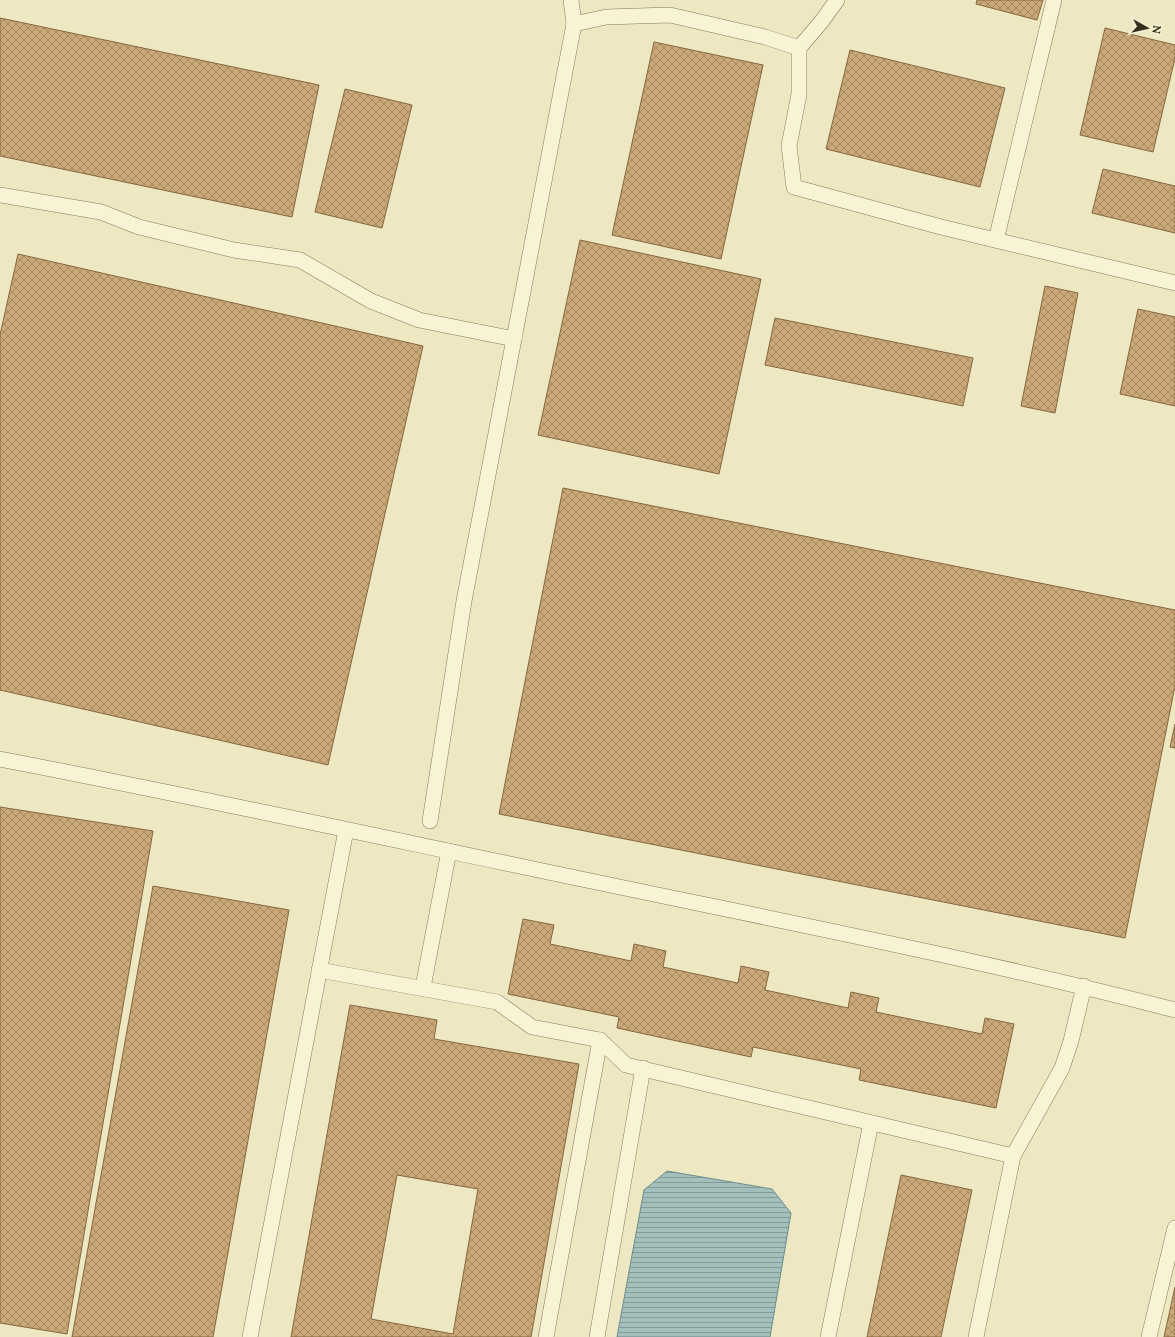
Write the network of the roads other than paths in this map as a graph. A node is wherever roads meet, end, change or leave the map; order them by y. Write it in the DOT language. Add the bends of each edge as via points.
graph roads {
  1 [pos="571,0"];
  2 [pos="837,0"];
  3 [pos="1054,0"];
  4 [pos="574,24"];
  5 [pos="799,48"];
  6 [pos="0,194"];
  7 [pos="996,240"];
  8 [pos="1175,283"];
  9 [pos="514,339"];
  10 [pos="0,760"];
  11 [pos="430,821"];
  12 [pos="346,830"];
  13 [pos="449,851"];
  14 [pos="320,970"];
  15 [pos="1084,986"];
  16 [pos="422,987"];
  17 [pos="1175,1010"];
  18 [pos="600,1040"];
  19 [pos="643,1068"];
  20 [pos="871,1123"];
  21 [pos="1013,1156"];
  22 [pos="1175,1228"];
  23 [pos="250,1337"];
  24 [pos="546,1337"];
  25 [pos="597,1337"];
  26 [pos="828,1337"];
  27 [pos="976,1337"];
  28 [pos="1150,1337"];
  1 -- 4 [label="lane"];
  2 -- 5 [label="lane"];
  3 -- 7 [label="lane"];
  4 -- 5 [label="lane" via="606,17 670,15 765,37"];
  4 -- 9 [label="lane"];
  5 -- 7 [label="lane" via="799,94 789,146 794,187"];
  6 -- 9 [label="lane" via="102,212 138,227 234,250 300,260 371,301 419,320"];
  7 -- 8 [label="lane"];
  9 -- 11 [label="lane" via="464,601"];
  10 -- 12 [label="lane" via="160,790"];
  12 -- 13 [label="lane"];
  12 -- 14 [label="lane"];
  13 -- 15 [label="lane"];
  13 -- 16 [label="lane"];
  14 -- 16 [label="lane"];
  14 -- 23 [label="lane"];
  15 -- 17 [label="lane"];
  15 -- 21 [label="lane" via="1062,1068"];
  16 -- 18 [label="lane" via="497,1002 532,1027"];
  18 -- 19 [label="lane" via="626,1065"];
  18 -- 24 [label="lane"];
  19 -- 20 [label="lane"];
  19 -- 25 [label="lane"];
  20 -- 21 [label="lane"];
  20 -- 26 [label="lane"];
  21 -- 27 [label="lane"];
  22 -- 28 [label="lane"];
}
